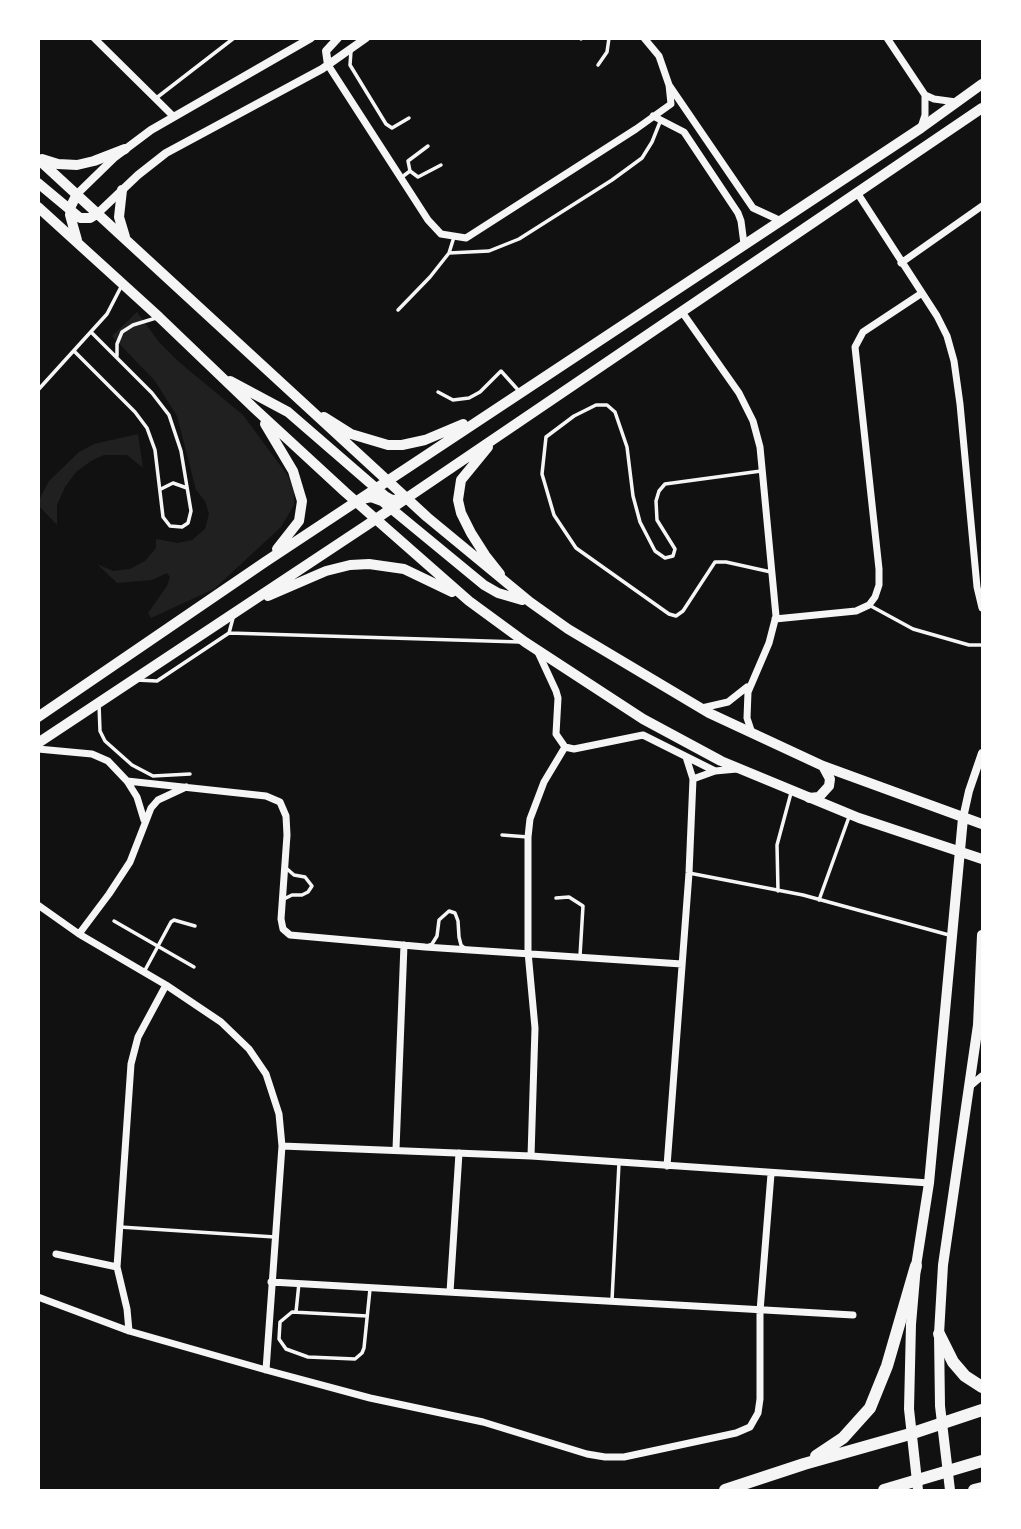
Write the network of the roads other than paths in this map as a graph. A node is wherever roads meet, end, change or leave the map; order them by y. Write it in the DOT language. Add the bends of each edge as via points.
graph roads {
  1 [pos="94,38"];
  2 [pos="234,38"];
  3 [pos="311,38"];
  4 [pos="338,38"];
  5 [pos="366,38"];
  6 [pos="609,38"];
  7 [pos="644,38"];
  8 [pos="887,38"];
  9 [pos="351,50"];
  10 [pos="328,65"];
  11 [pos="598,65"];
  12 [pos="982,84"];
  13 [pos="669,85"];
  14 [pos="925,94"];
  15 [pos="155,99"];
  16 [pos="956,102"];
  17 [pos="982,108"];
  18 [pos="173,116"];
  19 [pos="409,118"];
  20 [pos="657,118"];
  21 [pos="920,128"];
  22 [pos="428,146"];
  23 [pos="125,149"];
  24 [pos="38,158"];
  25 [pos="441,165"];
  26 [pos="410,171"];
  27 [pos="400,178"];
  28 [pos="38,183"];
  29 [pos="122,190"];
  30 [pos="77,194"];
  31 [pos="858,194"];
  32 [pos="982,206"];
  33 [pos="38,207"];
  34 [pos="70,212"];
  35 [pos="98,214"];
  36 [pos="779,220"];
  37 [pos="454,237"];
  38 [pos="129,243"];
  39 [pos="79,244"];
  40 [pos="744,244"];
  41 [pos="449,253"];
  42 [pos="901,262"];
  43 [pos="122,283"];
  44 [pos="922,293"];
  45 [pos="398,310"];
  46 [pos="682,312"];
  47 [pos="159,317"];
  48 [pos="92,333"];
  49 [pos="75,351"];
  50 [pos="117,358"];
  51 [pos="221,377"];
  52 [pos="38,390"];
  53 [pos="438,392"];
  54 [pos="521,392"];
  55 [pos="294,396"];
  56 [pos="501,406"];
  57 [pos="255,409"];
  58 [pos="506,430"];
  59 [pos="764,471"];
  60 [pos="387,481"];
  61 [pos="187,488"];
  62 [pos="376,489"];
  63 [pos="160,490"];
  64 [pos="406,498"];
  65 [pos="356,501"];
  66 [pos="391,508"];
  67 [pos="375,519"];
  68 [pos="265,562"];
  69 [pos="772,573"];
  70 [pos="517,592"];
  71 [pos="469,601"];
  72 [pos="530,602"];
  73 [pos="869,605"];
  74 [pos="982,608"];
  75 [pos="236,612"];
  76 [pos="775,619"];
  77 [pos="229,633"];
  78 [pos="525,642"];
  79 [pos="982,645"];
  80 [pos="537,650"];
  81 [pos="132,680"];
  82 [pos="750,684"];
  83 [pos="99,702"];
  84 [pos="701,708"];
  85 [pos="38,717"];
  86 [pos="752,734"];
  87 [pos="38,743"];
  88 [pos="565,747"];
  89 [pos="38,749"];
  90 [pos="982,753"];
  91 [pos="686,757"];
  92 [pos="823,766"];
  93 [pos="737,769"];
  94 [pos="715,771"];
  95 [pos="190,774"];
  96 [pos="693,779"];
  97 [pos="127,781"];
  98 [pos="187,786"];
  99 [pos="791,792"];
  100 [pos="805,797"];
  101 [pos="850,815"];
  102 [pos="963,818"];
  103 [pos="144,821"];
  104 [pos="982,824"];
  105 [pos="502,835"];
  106 [pos="528,837"];
  107 [pos="960,852"];
  108 [pos="982,859"];
  109 [pos="284,867"];
  110 [pos="689,873"];
  111 [pos="778,891"];
  112 [pos="556,898"];
  113 [pos="282,900"];
  114 [pos="819,900"];
  115 [pos="38,905"];
  116 [pos="114,921"];
  117 [pos="195,926"];
  118 [pos="79,934"];
  119 [pos="982,935"];
  120 [pos="953,936"];
  121 [pos="404,945"];
  122 [pos="157,947"];
  123 [pos="425,947"];
  124 [pos="467,950"];
  125 [pos="528,952"];
  126 [pos="580,956"];
  127 [pos="682,964"];
  128 [pos="194,967"];
  129 [pos="981,970"];
  130 [pos="144,971"];
  131 [pos="166,985"];
  132 [pos="978,1026"];
  133 [pos="982,1036"];
  134 [pos="982,1076"];
  135 [pos="970,1087"];
  136 [pos="282,1146"];
  137 [pos="396,1149"];
  138 [pos="459,1153"];
  139 [pos="531,1156"];
  140 [pos="619,1163"];
  141 [pos="667,1166"];
  142 [pos="771,1174"];
  143 [pos="929,1183"];
  144 [pos="120,1227"];
  145 [pos="275,1237"];
  146 [pos="56,1254"];
  147 [pos="916,1266"];
  148 [pos="117,1267"];
  149 [pos="271,1282"];
  150 [pos="299,1283"];
  151 [pos="370,1287"];
  152 [pos="450,1292"];
  153 [pos="38,1297"];
  154 [pos="612,1302"];
  155 [pos="760,1311"];
  156 [pos="296,1312"];
  157 [pos="853,1315"];
  158 [pos="367,1316"];
  159 [pos="129,1331"];
  160 [pos="939,1334"];
  161 [pos="266,1370"];
  162 [pos="982,1387"];
  163 [pos="982,1410"];
  164 [pos="942,1423"];
  165 [pos="911,1434"];
  166 [pos="982,1461"];
  167 [pos="804,1464"];
  168 [pos="982,1488"];
  169 [pos="725,1490"];
  170 [pos="884,1490"];
  171 [pos="918,1490"];
  172 [pos="950,1490"];
  173 [pos="974,1490"];
  1 -- 15 [label="street"];
  2 -- 15 [label="lane"];
  3 -- 18 [label="street"];
  4 -- 10 [label="street" via="326,51"];
  5 -- 9 [label="street"];
  6 -- 11 [label="lane"];
  7 -- 13 [label="street" via="659,57"];
  8 -- 14 [label="street"];
  9 -- 10 [label="street"];
  9 -- 19 [label="lane" via="350,65 386,124 392,128"];
  10 -- 27 [label="street"];
  10 -- 29 [label="street" via="166,153"];
  12 -- 16 [label="main road"];
  13 -- 20 [label="street" via="671,104"];
  13 -- 36 [label="street" via="753,208"];
  14 -- 16 [label="street"];
  14 -- 21 [label="street"];
  15 -- 18 [label="street"];
  16 -- 21 [label="main road"];
  17 -- 31 [label="main road"];
  18 -- 23 [label="street"];
  20 -- 37 [label="street" via="466,239"];
  20 -- 40 [label="street" via="684,132 741,221"];
  20 -- 41 [label="lane" via="652,142 642,158 612,180 519,239 489,251"];
  21 -- 36 [label="main road"];
  22 -- 26 [label="lane" via="408,161"];
  23 -- 24 [label="main road" via="77,165"];
  23 -- 30 [label="street"];
  24 -- 30 [label="main road"];
  25 -- 26 [label="lane" via="418,177"];
  26 -- 27 [label="lane"];
  27 -- 37 [label="street" via="428,220 441,234"];
  28 -- 34 [label="main road"];
  29 -- 35 [label="street"];
  29 -- 38 [label="main road" via="120,222"];
  30 -- 34 [label="main road"];
  30 -- 35 [label="main road"];
  31 -- 42 [label="street"];
  31 -- 46 [label="main road"];
  32 -- 42 [label="street"];
  33 -- 39 [label="main road"];
  34 -- 35 [label="main road" via="84,219"];
  34 -- 39 [label="main road"];
  35 -- 38 [label="main road"];
  36 -- 40 [label="main road"];
  37 -- 41 [label="lane"];
  38 -- 55 [label="main road"];
  39 -- 43 [label="main road"];
  40 -- 54 [label="main road"];
  41 -- 45 [label="lane"];
  42 -- 44 [label="street"];
  43 -- 47 [label="main road"];
  43 -- 48 [label="lane" via="113,306"];
  44 -- 73 [label="street" via="863,331 855,347 879,580"];
  44 -- 74 [label="street" via="947,336 954,362"];
  46 -- 58 [label="main road"];
  46 -- 59 [label="street" via="748,410"];
  47 -- 50 [label="lane" via="122,332"];
  47 -- 51 [label="main road"];
  48 -- 49 [label="lane"];
  48 -- 50 [label="lane"];
  49 -- 52 [label="lane"];
  49 -- 63 [label="lane" via="147,428"];
  50 -- 61 [label="lane" via="169,415"];
  51 -- 57 [label="main road"];
  51 -- 62 [label="main road" via="288,412"];
  53 -- 54 [label="lane" via="453,400 469,398 501,371"];
  54 -- 56 [label="main road"];
  55 -- 56 [label="main road" via="351,434 395,445 432,438"];
  55 -- 60 [label="main road"];
  56 -- 60 [label="main road"];
  57 -- 65 [label="main road"];
  57 -- 68 [label="main road" via="293,471 302,501 296,526"];
  58 -- 64 [label="main road"];
  58 -- 70 [label="main road" via="466,472 458,500 478,544"];
  59 -- 69 [label="street"];
  59 -- 69 [label="lane" via="665,484 656,501 657,520 675,549 673,556 665,558 655,551 640,522 627,447 615,412 607,405 574,416 546,437 542,474 554,515 576,548 669,614 683,611 715,562"];
  60 -- 62 [label="main road"];
  60 -- 64 [label="main road"];
  61 -- 63 [label="lane" via="173,483"];
  61 -- 63 [label="lane" via="191,517 176,528 165,522"];
  62 -- 64 [label="main road" via="390,499"];
  62 -- 65 [label="main road"];
  64 -- 66 [label="main road"];
  64 -- 70 [label="main road"];
  65 -- 66 [label="main road" via="374,498"];
  65 -- 67 [label="main road"];
  65 -- 68 [label="main road"];
  66 -- 67 [label="main road"];
  66 -- 72 [label="main road" via="484,585"];
  67 -- 71 [label="main road"];
  67 -- 75 [label="main road"];
  68 -- 85 [label="main road"];
  69 -- 76 [label="street"];
  70 -- 72 [label="main road"];
  71 -- 75 [label="main road" via="404,569 361,564 312,576"];
  71 -- 78 [label="main road"];
  72 -- 84 [label="main road"];
  73 -- 76 [label="street" via="847,613"];
  73 -- 79 [label="lane" via="913,629"];
  75 -- 77 [label="lane"];
  75 -- 81 [label="main road"];
  76 -- 82 [label="street"];
  77 -- 78 [label="lane"];
  77 -- 81 [label="lane" via="157,681"];
  78 -- 80 [label="main road"];
  80 -- 88 [label="street" via="556,691 556,734"];
  80 -- 93 [label="main road" via="649,723"];
  81 -- 83 [label="main road"];
  82 -- 84 [label="street" via="729,702"];
  82 -- 86 [label="street" via="746,709"];
  83 -- 87 [label="main road"];
  83 -- 95 [label="lane" via="105,741 139,770 153,776"];
  84 -- 86 [label="main road"];
  86 -- 92 [label="main road"];
  88 -- 91 [label="street" via="643,735"];
  88 -- 106 [label="street" via="540,792"];
  89 -- 97 [label="street" via="99,756"];
  90 -- 102 [label="street"];
  91 -- 94 [label="street"];
  91 -- 96 [label="street"];
  92 -- 100 [label="main road" via="830,779 825,793"];
  92 -- 102 [label="main road"];
  93 -- 94 [label="street"];
  93 -- 99 [label="main road"];
  94 -- 96 [label="street"];
  96 -- 110 [label="street"];
  97 -- 98 [label="street"];
  97 -- 103 [label="street"];
  98 -- 103 [label="street" via="158,800"];
  98 -- 109 [label="street" via="277,800 286,820"];
  99 -- 100 [label="main road"];
  99 -- 111 [label="lane" via="777,845"];
  100 -- 101 [label="main road"];
  101 -- 107 [label="main road"];
  101 -- 114 [label="lane"];
  102 -- 104 [label="main road"];
  102 -- 107 [label="main road"];
  103 -- 118 [label="street" via="130,862"];
  105 -- 106 [label="lane"];
  106 -- 125 [label="street"];
  107 -- 108 [label="main road"];
  107 -- 120 [label="main road"];
  109 -- 113 [label="street"];
  109 -- 113 [label="lane" via="305,877 312,886 302,895"];
  110 -- 111 [label="lane"];
  110 -- 127 [label="street"];
  111 -- 114 [label="lane"];
  112 -- 126 [label="lane" via="569,897 583,905"];
  113 -- 121 [label="street" via="281,922 290,934"];
  114 -- 120 [label="lane"];
  115 -- 118 [label="street"];
  116 -- 122 [label="lane"];
  117 -- 122 [label="lane" via="174,920"];
  118 -- 130 [label="street"];
  119 -- 129 [label="main road"];
  120 -- 143 [label="main road"];
  121 -- 123 [label="street"];
  121 -- 137 [label="street"];
  122 -- 128 [label="lane"];
  122 -- 130 [label="lane"];
  123 -- 124 [label="street"];
  123 -- 124 [label="lane" via="432,944 439,920 449,911 455,913 461,944"];
  124 -- 125 [label="street"];
  125 -- 126 [label="street"];
  125 -- 139 [label="street" via="535,1028"];
  126 -- 127 [label="street"];
  127 -- 141 [label="street"];
  129 -- 132 [label="main road"];
  130 -- 131 [label="street"];
  131 -- 136 [label="street" via="237,1035 258,1061 276,1098"];
  131 -- 144 [label="street" via="143,1026 131,1064"];
  132 -- 133 [label="street"];
  132 -- 135 [label="main road"];
  134 -- 135 [label="street"];
  135 -- 160 [label="main road" via="943,1265"];
  136 -- 137 [label="street"];
  136 -- 145 [label="street"];
  137 -- 138 [label="street"];
  138 -- 139 [label="street"];
  138 -- 152 [label="street"];
  139 -- 140 [label="street"];
  140 -- 141 [label="street"];
  140 -- 154 [label="lane"];
  141 -- 142 [label="street"];
  142 -- 143 [label="street"];
  142 -- 155 [label="street"];
  143 -- 147 [label="main road"];
  144 -- 145 [label="lane"];
  144 -- 148 [label="street"];
  145 -- 149 [label="street"];
  146 -- 148 [label="street"];
  147 -- 165 [label="main road"];
  147 -- 167 [label="highway" via="870,1408 843,1438"];
  148 -- 159 [label="street"];
  149 -- 150 [label="street"];
  149 -- 161 [label="street"];
  150 -- 151 [label="street"];
  150 -- 156 [label="lane"];
  151 -- 152 [label="street"];
  151 -- 158 [label="lane"];
  152 -- 154 [label="street"];
  153 -- 159 [label="street"];
  154 -- 155 [label="street"];
  155 -- 157 [label="street"];
  155 -- 161 [label="street" via="760,1399 750,1426 624,1457 587,1454 483,1422"];
  156 -- 158 [label="lane"];
  156 -- 158 [label="lane" via="283,1318 278,1328 286,1349 308,1357 351,1360 362,1353"];
  159 -- 161 [label="street"];
  160 -- 162 [label="highway" via="953,1362"];
  160 -- 164 [label="main road"];
  163 -- 164 [label="highway"];
  164 -- 165 [label="highway"];
  164 -- 172 [label="main road"];
  165 -- 167 [label="highway"];
  165 -- 171 [label="main road"];
  166 -- 170 [label="highway"];
  167 -- 169 [label="highway"];
  168 -- 173 [label="highway"];
}
